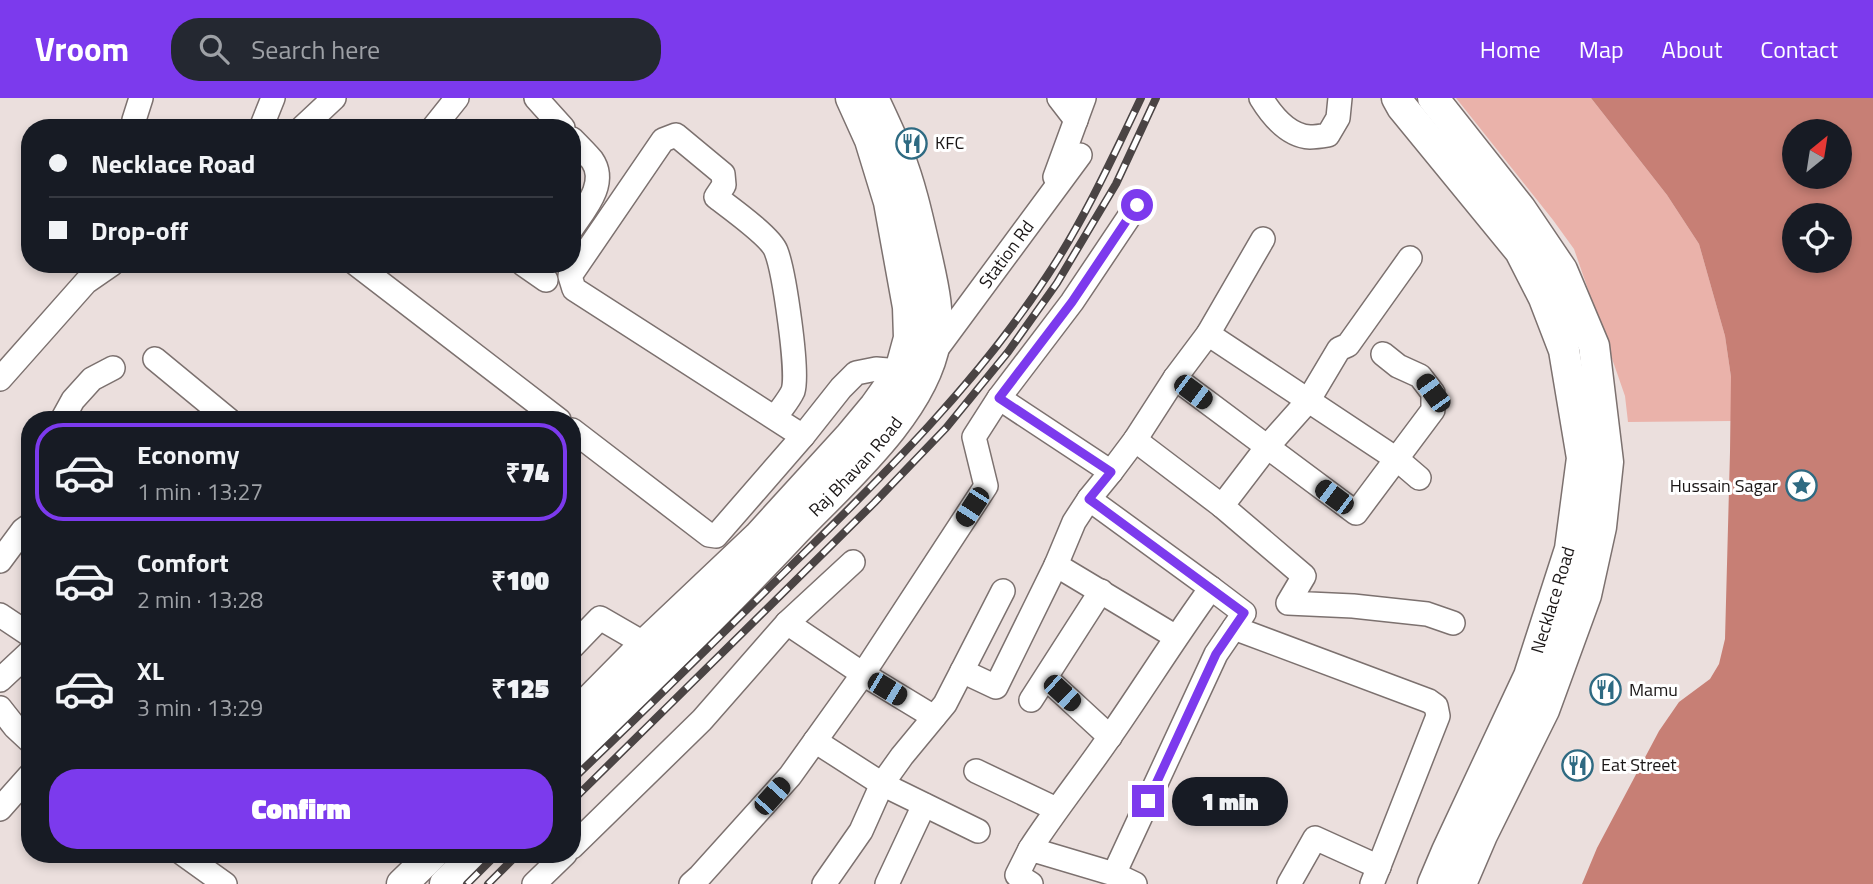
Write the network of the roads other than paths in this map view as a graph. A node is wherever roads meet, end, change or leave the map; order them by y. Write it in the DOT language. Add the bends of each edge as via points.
graph roads {
  1 [pos="141,98"];
  2 [pos="273,98"];
  3 [pos="334,98"];
  4 [pos="457,98"];
  5 [pos="536,98"];
  6 [pos="850,98"];
  7 [pos="873,98"];
  8 [pos="1059,98"];
  9 [pos="1084,98"];
  10 [pos="1261,98"];
  11 [pos="1340,98"];
  12 [pos="1397,98"];
  13 [pos="1433,98"];
  14 [pos="134,119"];
  15 [pos="265,119"];
  16 [pos="312,119"];
  17 [pos="440,119"];
  18 [pos="554,119"];
  19 [pos="1076,120"];
  20 [pos="581,149"];
  21 [pos="1080,155"];
  22 [pos="1047,200"];
  23 [pos="1137,205"];
  24 [pos="581,215"];
  25 [pos="1263,239"];
  26 [pos="1410,258"];
  27 [pos="581,260"];
  28 [pos="99,273"];
  29 [pos="368,273"];
  30 [pos="535,273"];
  31 [pos="572,273"];
  32 [pos="545,280"];
  33 [pos="1208,334"];
  34 [pos="933,354"];
  35 [pos="1383,354"];
  36 [pos="155,359"];
  37 [pos="113,368"];
  38 [pos="900,371"];
  39 [pos="1175,378"];
  40 [pos="0,379"];
  41 [pos="999,398"];
  42 [pos="1308,401"];
  43 [pos="67,411"];
  44 [pos="218,411"];
  45 [pos="547,411"];
  46 [pos="775,418"];
  47 [pos="803,436"];
  48 [pos="581,437"];
  49 [pos="1135,440"];
  50 [pos="1267,447"];
  51 [pos="1398,460"];
  52 [pos="1111,472"];
  53 [pos="1419,478"];
  54 [pos="1089,499"];
  55 [pos="1222,506"];
  56 [pos="21,533"];
  57 [pos="0,561"];
  58 [pos="853,562"];
  59 [pos="1056,565"];
  60 [pos="1212,588"];
  61 [pos="1101,591"];
  62 [pos="1003,592"];
  63 [pos="0,615"];
  64 [pos="787,623"];
  65 [pos="1453,623"];
  66 [pos="1234,628"];
  67 [pos="21,629"];
  68 [pos="1176,637"];
  69 [pos="581,638"];
  70 [pos="645,643"];
  71 [pos="21,660"];
  72 [pos="962,671"];
  73 [pos="863,674"];
  74 [pos="1046,678"];
  75 [pos="0,680"];
  76 [pos="1031,700"];
  77 [pos="0,708"];
  78 [pos="581,709"];
  79 [pos="934,717"];
  80 [pos="21,733"];
  81 [pos="1110,737"];
  82 [pos="815,741"];
  83 [pos="581,748"];
  84 [pos="976,771"];
  85 [pos="882,784"];
  86 [pos="21,785"];
  87 [pos="924,805"];
  88 [pos="0,809"];
  89 [pos="1056,809"];
  90 [pos="978,831"];
  91 [pos="581,838"];
  92 [pos="1030,849"];
  93 [pos="196,863"];
  94 [pos="424,863"];
  95 [pos="467,863"];
  96 [pos="556,863"];
  97 [pos="1376,875"];
  98 [pos="1124,879"];
  99 [pos="700,881"];
  100 [pos="225,884"];
  101 [pos="402,884"];
  102 [pos="445,884"];
  103 [pos="534,884"];
  104 [pos="824,884"];
  105 [pos="887,884"];
  106 [pos="1031,884"];
  107 [pos="1289,884"];
  108 [pos="1433,884"];
  109 [pos="1461,884"];
  1 -- 14 [label="street"];
  2 -- 15 [label="street"];
  3 -- 16 [label="street"];
  4 -- 17 [label="street"];
  5 -- 18 [label="street"];
  6 -- 38 [label="main road, Raj Bhavan Road" via="870,140 889,202 904,281 909,338"];
  7 -- 34 [label="main road, Raj Bhavan Road" via="914,203 936,312"];
  8 -- 19 [label="street"];
  9 -- 19 [label="street"];
  10 -- 11 [label="street" via="1287,129 1309,137 1328,135 1338,118"];
  12 -- 108 [label="main road, Necklace Road" via="1520,251 1564,350 1582,458 1570,549 1530,676"];
  13 -- 109 [label="main road, Necklace Road" via="1520,208 1562,270 1594,345 1608,462 1601,527 1586,595 1544,710"];
  19 -- 22 [label="street"];
  20 -- 24 [label="street" via="594,163 597,184"];
  21 -- 22 [label="street, Station Rd"];
  22 -- 34 [label="street, Station Rd"];
  23 -- 41 [label="street" via="1072,302"];
  25 -- 33 [label="street"];
  26 -- 42 [label="street" via="1348,345 1339,349"];
  27 -- 46 [label="street" via="663,140 676,135 723,174 724,184 716,197 776,249 795,361 793,391"];
  28 -- 40 [label="street"];
  29 -- 45 [label="street"];
  30 -- 32 [label="street"];
  31 -- 46 [label="street" via="574,289"];
  33 -- 39 [label="street"];
  33 -- 42 [label="street"];
  34 -- 38 [label="street"];
  34 -- 83 [label="main road, Raj Bhavan Road" via="899,419 875,447"];
  35 -- 51 [label="street" via="1420,376 1433,393 1433,410"];
  36 -- 44 [label="street"];
  37 -- 43 [label="street" via="92,379"];
  38 -- 47 [label="street" via="856,373"];
  38 -- 70 [label="main road, Raj Bhavan Road" via="850,436 758,537"];
  39 -- 49 [label="street"];
  39 -- 50 [label="street"];
  41 -- 52 [label="street"];
  41 -- 73 [label="street" via="974,437 986,486"];
  42 -- 50 [label="street"];
  42 -- 51 [label="street"];
  46 -- 47 [label="street"];
  47 -- 48 [label="street" via="716,536"];
  49 -- 52 [label="street"];
  49 -- 55 [label="street"];
  50 -- 51 [label="street" via="1356,513"];
  50 -- 55 [label="street"];
  51 -- 53 [label="street"];
  52 -- 54 [label="street"];
  54 -- 59 [label="street"];
  54 -- 60 [label="street"];
  55 -- 65 [label="street" via="1304,576 1288,603 1427,614"];
  56 -- 57 [label="street"];
  58 -- 64 [label="street"];
  59 -- 61 [label="street"];
  59 -- 72 [label="street" via="996,687"];
  60 -- 66 [label="street" via="1244,613"];
  60 -- 68 [label="street"];
  61 -- 68 [label="street"];
  61 -- 74 [label="street"];
  62 -- 72 [label="street"];
  63 -- 67 [label="street"];
  64 -- 73 [label="street"];
  64 -- 91 [label="street" via="702,720"];
  66 -- 97 [label="street" via="1436,706 1438,716"];
  66 -- 98 [label="street" via="1216,654"];
  68 -- 81 [label="street"];
  69 -- 70 [label="street" via="600,618"];
  70 -- 78 [label="main road, Raj Bhavan Road"];
  71 -- 75 [label="street"];
  72 -- 79 [label="street"];
  73 -- 79 [label="street"];
  73 -- 82 [label="street"];
  74 -- 76 [label="street"];
  74 -- 81 [label="street"];
  77 -- 80 [label="street"];
  79 -- 85 [label="street"];
  81 -- 89 [label="street"];
  82 -- 85 [label="street"];
  82 -- 99 [label="street"];
  84 -- 89 [label="street"];
  85 -- 87 [label="street"];
  85 -- 104 [label="street" via="860,831"];
  86 -- 88 [label="street"];
  87 -- 90 [label="street"];
  87 -- 105 [label="street"];
  89 -- 92 [label="street"];
  92 -- 98 [label="street"];
  92 -- 106 [label="street" via="1017,875"];
  93 -- 100 [label="street"];
  94 -- 101 [label="main road"];
  95 -- 102 [label="main road"];
  96 -- 103 [label="street"];
  97 -- 107 [label="street" via="1315,838"];
}
